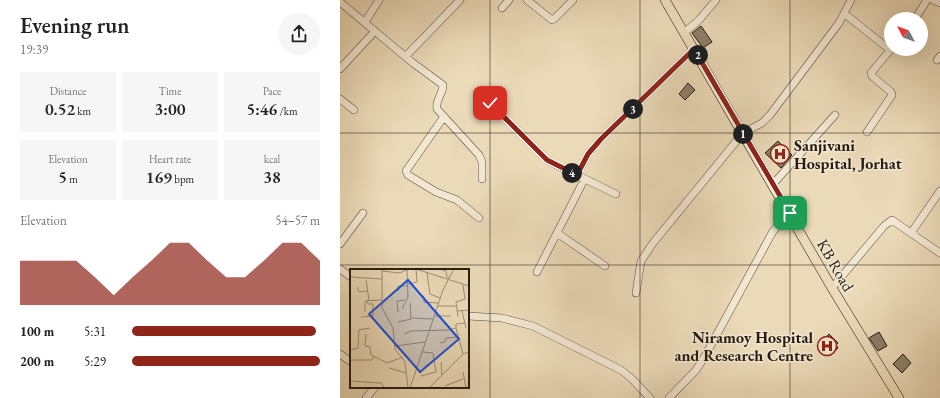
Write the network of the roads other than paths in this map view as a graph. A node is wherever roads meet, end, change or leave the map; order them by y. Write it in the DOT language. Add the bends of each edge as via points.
graph roads {
  1 [pos="379,0"];
  2 [pos="460,0"];
  3 [pos="509,0"];
  4 [pos="527,0"];
  5 [pos="573,0"];
  6 [pos="665,0"];
  7 [pos="716,0"];
  8 [pos="851,0"];
  9 [pos="927,0"];
  10 [pos="933,0"];
  11 [pos="340,2"];
  12 [pos="940,3"];
  13 [pos="502,8"];
  14 [pos="919,12"];
  15 [pos="845,14"];
  16 [pos="365,22"];
  17 [pos="375,31"];
  18 [pos="684,33"];
  19 [pos="884,45"];
  20 [pos="694,49"];
  21 [pos="406,56"];
  22 [pos="886,56"];
  23 [pos="340,70"];
  24 [pos="340,98"];
  25 [pos="490,103"];
  26 [pos="354,110"];
  27 [pos="835,116"];
  28 [pos="443,118"];
  29 [pos="867,132"];
  30 [pos="743,134"];
  31 [pos="579,176"];
  32 [pos="482,179"];
  33 [pos="773,184"];
  34 [pos="940,191"];
  35 [pos="616,194"];
  36 [pos="363,212"];
  37 [pos="790,213"];
  38 [pos="478,218"];
  39 [pos="557,233"];
  40 [pos="911,233"];
  41 [pos="340,244"];
  42 [pos="940,253"];
  43 [pos="605,266"];
  44 [pos="340,269"];
  45 [pos="537,272"];
  46 [pos="350,276"];
  47 [pos="832,288"];
  48 [pos="636,293"];
  49 [pos="469,316"];
  50 [pos="340,354"];
  51 [pos="350,361"];
  52 [pos="374,388"];
  53 [pos="366,398"];
  54 [pos="650,398"];
  55 [pos="669,398"];
  56 [pos="899,398"];
  1 -- 16 [label="street"];
  2 -- 21 [label="street"];
  3 -- 13 [label="street"];
  4 -- 5 [label="street" via="552,20"];
  6 -- 18 [label="main road, KB Road"];
  7 -- 18 [label="street"];
  8 -- 15 [label="street"];
  9 -- 14 [label="street"];
  10 -- 12 [label="street"];
  11 -- 16 [label="street"];
  15 -- 19 [label="street"];
  15 -- 30 [label="street" via="766,119"];
  16 -- 17 [label="street"];
  17 -- 21 [label="street"];
  17 -- 23 [label="street"];
  18 -- 20 [label="main road, KB Road"];
  20 -- 30 [label="main road, KB Road"];
  20 -- 31 [label="street" via="601,139 588,154"];
  21 -- 28 [label="street" via="443,85 436,106"];
  22 -- 29 [label="street" via="872,76 892,95"];
  24 -- 26 [label="street"];
  25 -- 31 [label="street" via="547,160"];
  27 -- 33 [label="street"];
  28 -- 32 [label="street" via="479,155 482,162"];
  28 -- 38 [label="street" via="406,171 412,178 436,192 457,200"];
  30 -- 33 [label="main road, KB Road"];
  30 -- 48 [label="street" via="646,252 641,261"];
  31 -- 35 [label="street"];
  31 -- 39 [label="street" via="583,182"];
  33 -- 37 [label="main road, KB Road"];
  34 -- 40 [label="street"];
  36 -- 41 [label="street"];
  37 -- 47 [label="main road, KB Road"];
  37 -- 55 [label="street" via="772,234 700,364"];
  39 -- 43 [label="street"];
  39 -- 45 [label="street"];
  40 -- 42 [label="street"];
  40 -- 47 [label="street" via="895,220 888,222"];
  44 -- 46 [label="street"];
  47 -- 56 [label="main road, KB Road"];
  49 -- 54 [label="street" via="512,320 552,334 621,370"];
  50 -- 51 [label="street"];
  52 -- 53 [label="street"];
}
